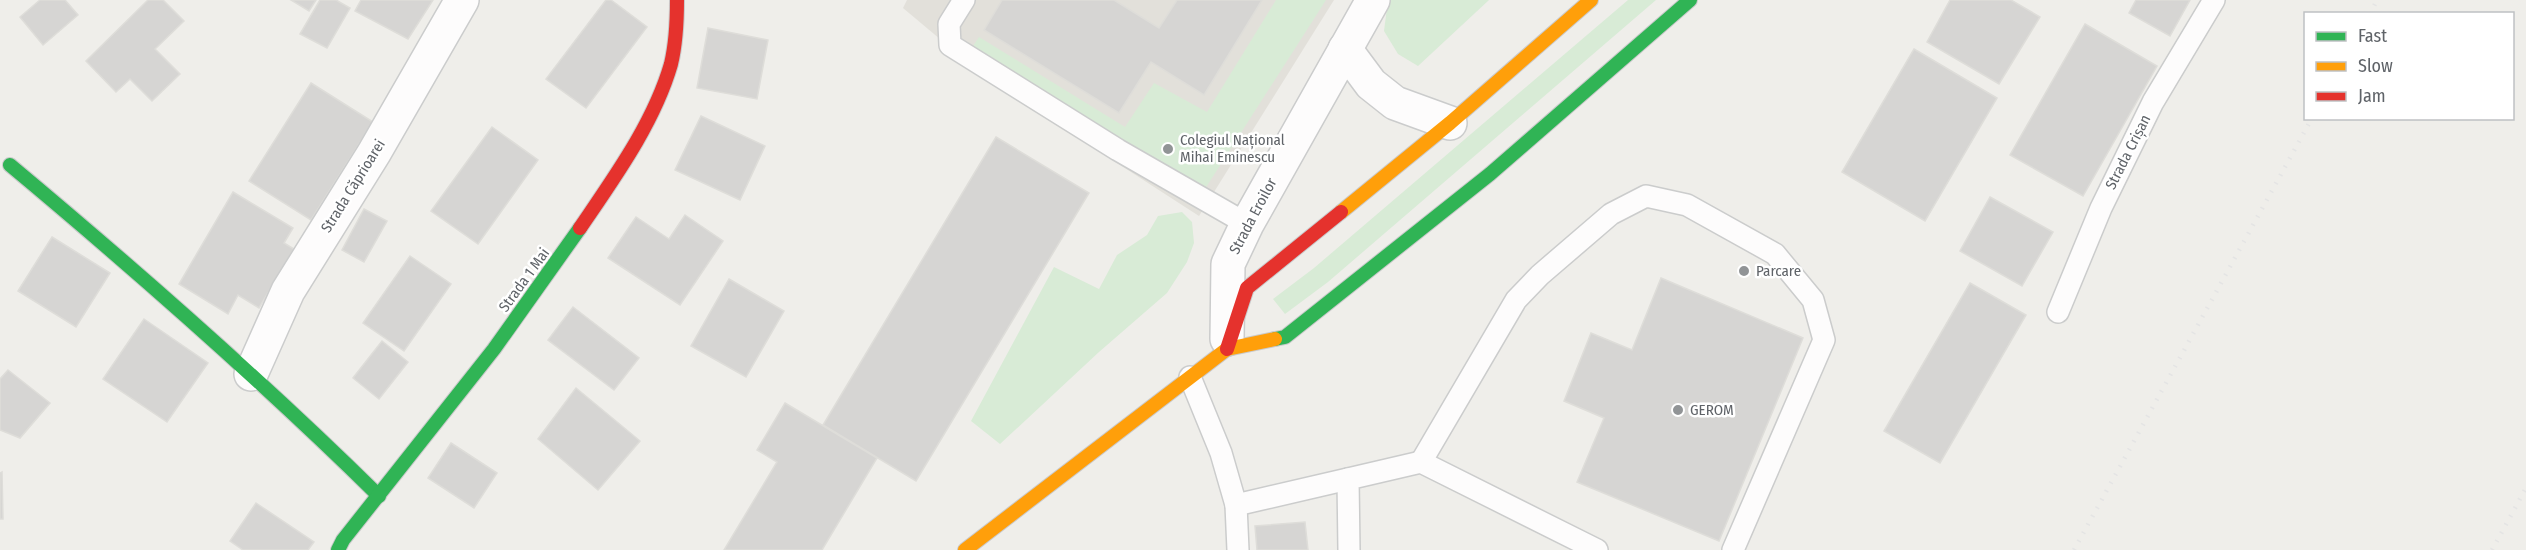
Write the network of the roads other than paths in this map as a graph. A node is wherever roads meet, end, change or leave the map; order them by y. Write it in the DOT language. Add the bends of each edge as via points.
graph roads {
  1 [pos="462,0"];
  2 [pos="678,0"];
  3 [pos="964,0"];
  4 [pos="1372,0"];
  5 [pos="1591,0"];
  6 [pos="1690,0"];
  7 [pos="2214,0"];
  8 [pos="1345,49"];
  9 [pos="1450,123"];
  10 [pos="10,165"];
  11 [pos="1247,224"];
  12 [pos="2058,312"];
  13 [pos="1227,349"];
  14 [pos="251,374"];
  15 [pos="1190,377"];
  16 [pos="1421,462"];
  17 [pos="1348,479"];
  18 [pos="379,496"];
  19 [pos="1236,505"];
  20 [pos="338,550"];
  21 [pos="965,550"];
  22 [pos="1238,550"];
  23 [pos="1349,550"];
  24 [pos="1597,550"];
  25 [pos="1733,550"];
  1 -- 14 [label="street, Strada Căprioarei" via="288,291"];
  2 -- 18 [label="main road, Strada 1 Mai" via="669,69 629,155 547,278"];
  3 -- 11 [label="lane" via="950,24 950,45 1118,150"];
  4 -- 8 [label="street, Strada Eroilor"];
  5 -- 9 [label="main road"];
  6 -- 13 [label="main road" via="1490,174 1286,337"];
  7 -- 12 [label="lane, Strada Crișan" via="2154,102 2101,208"];
  8 -- 9 [label="street" via="1371,84 1395,103"];
  8 -- 11 [label="street, Strada Eroilor"];
  9 -- 13 [label="main road" via="1247,288"];
  10 -- 14 [label="main road" via="123,259"];
  11 -- 13 [label="street, Strada Eroilor" via="1228,264"];
  13 -- 15 [label="main road"];
  14 -- 18 [label="main road"];
  15 -- 19 [label="lane" via="1221,453"];
  15 -- 21 [label="main road"];
  16 -- 17 [label="lane"];
  16 -- 24 [label="lane"];
  16 -- 25 [label="lane" via="1516,300 1540,275 1611,214 1646,196 1687,205 1775,254 1813,300 1824,340"];
  17 -- 19 [label="lane"];
  17 -- 23 [label="lane"];
  18 -- 20 [label="main road, Strada 1 Mai"];
  19 -- 22 [label="lane"];
}
